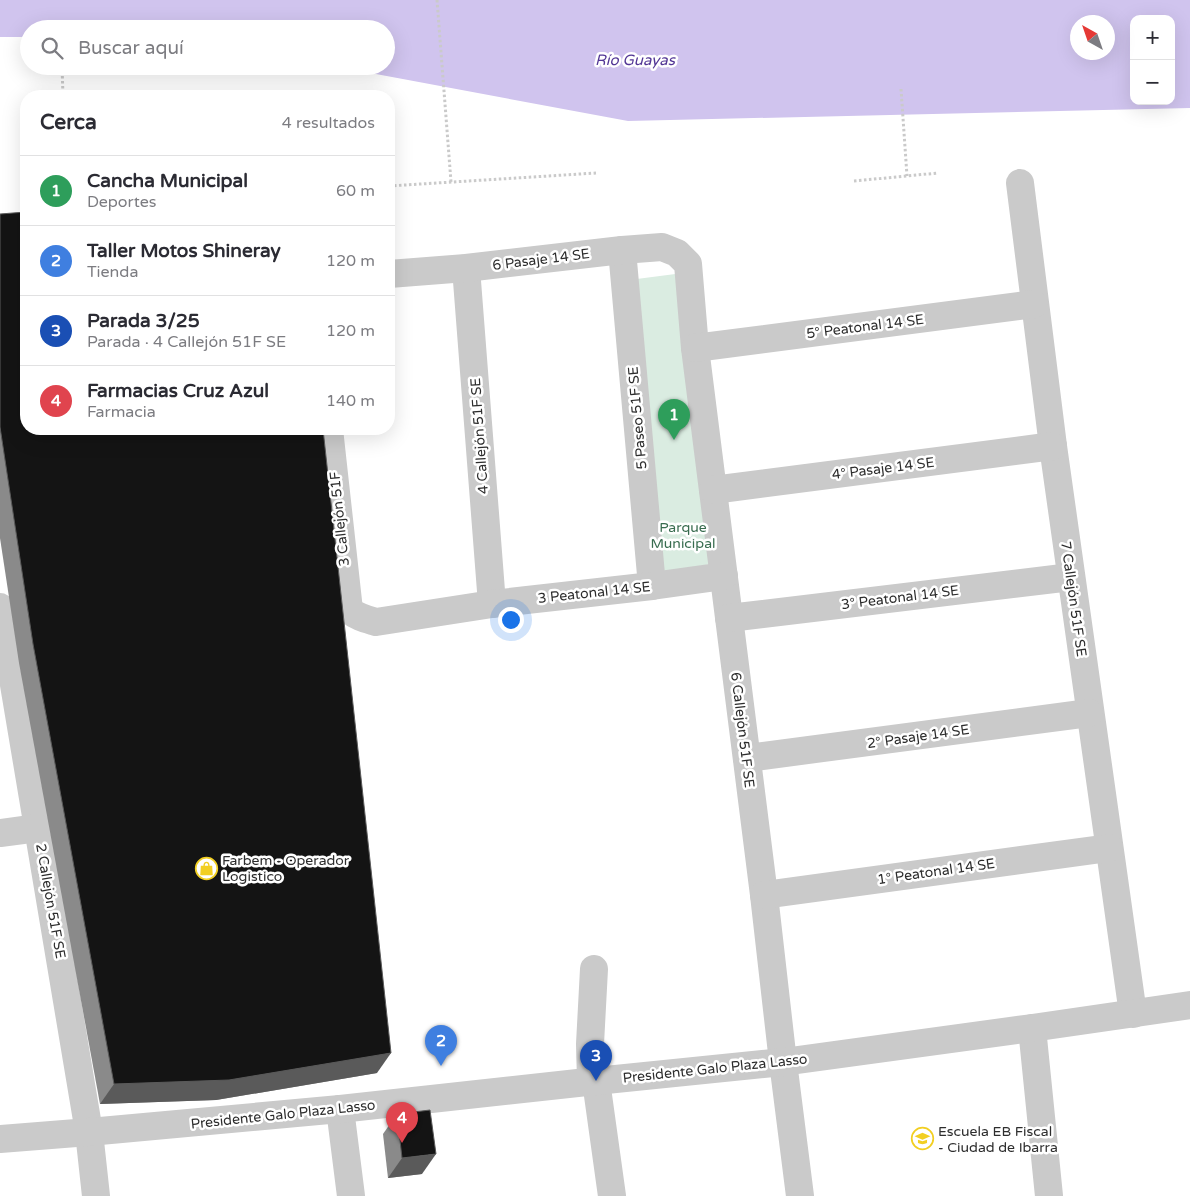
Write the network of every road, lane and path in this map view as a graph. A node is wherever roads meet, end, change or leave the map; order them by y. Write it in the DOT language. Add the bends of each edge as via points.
graph roads {
  1 [pos="437,0"];
  2 [pos="62,75"];
  3 [pos="901,89"];
  4 [pos="63,90"];
  5 [pos="938,173"];
  6 [pos="596,174"];
  7 [pos="907,176"];
  8 [pos="854,181"];
  9 [pos="451,182"];
  10 [pos="1020,183"];
  11 [pos="395,186"];
  12 [pos="622,250"];
  13 [pos="688,264"];
  14 [pos="466,268"];
  15 [pos="395,274"];
  16 [pos="1034,304"];
  17 [pos="695,348"];
  18 [pos="330,435"];
  19 [pos="1053,446"];
  20 [pos="714,490"];
  21 [pos="724,576"];
  22 [pos="1071,577"];
  23 [pos="652,586"];
  24 [pos="492,604"];
  25 [pos="0,607"];
  26 [pos="348,610"];
  27 [pos="729,618"];
  28 [pos="1090,713"];
  29 [pos="747,758"];
  30 [pos="38,828"];
  31 [pos="0,833"];
  32 [pos="1109,848"];
  33 [pos="764,895"];
  34 [pos="594,969"];
  35 [pos="1190,1005"];
  36 [pos="1133,1014"];
  37 [pos="1032,1028"];
  38 [pos="783,1062"];
  39 [pos="593,1081"];
  40 [pos="340,1109"];
  41 [pos="89,1132"];
  42 [pos="0,1139"];
  43 [pos="96,1196"];
  44 [pos="351,1196"];
  45 [pos="612,1196"];
  46 [pos="800,1196"];
  47 [pos="1049,1196"];
  1 -- 9 [label="path"];
  2 -- 4 [label="path"];
  3 -- 7 [label="path"];
  5 -- 7 [label="path"];
  6 -- 9 [label="path"];
  7 -- 8 [label="path"];
  9 -- 11 [label="path"];
  10 -- 16 [label="street, 7 Callejón 51F SE"];
  12 -- 13 [label="street, 6 Pasaje 14 SE" via="662,246 677,253"];
  12 -- 14 [label="street, 6 Pasaje 14 SE"];
  12 -- 23 [label="street, 5 Paseo 51F SE"];
  13 -- 17 [label="street, 6 Callejón 51F SE"];
  14 -- 15 [label="street, 6 Pasaje 14 SE"];
  14 -- 24 [label="street, 4 Callejón 51F SE"];
  16 -- 17 [label="street, 5° Peatonal 14 SE"];
  16 -- 19 [label="street, 7 Callejón 51F SE"];
  17 -- 20 [label="street, 6 Callejón 51F SE"];
  18 -- 26 [label="street, 3 Callejón 51F"];
  19 -- 20 [label="street, 4° Pasaje 14 SE"];
  19 -- 22 [label="street, 7 Callejón 51F SE"];
  20 -- 21 [label="street, 6 Callejón 51F SE"];
  21 -- 23 [label="street, 3 Peatonal 14 SE"];
  21 -- 27 [label="street, 6 Callejón 51F SE"];
  22 -- 27 [label="street, 3° Peatonal 14 SE"];
  22 -- 28 [label="street, 7 Callejón 51F SE"];
  23 -- 24 [label="street, 3 Peatonal 14 SE"];
  24 -- 26 [label="street, 3 Peatonal 14 SE" via="376,622"];
  25 -- 30 [label="street, 2 Callejón 51F SE"];
  27 -- 29 [label="street, 6 Callejón 51F SE"];
  28 -- 29 [label="street, 2° Pasaje 14 SE"];
  28 -- 32 [label="street, 7 Callejón 51F SE"];
  29 -- 33 [label="street, 6 Callejón 51F SE"];
  30 -- 31 [label="street"];
  30 -- 41 [label="street, 2 Callejón 51F SE"];
  32 -- 33 [label="street, 1° Peatonal 14 SE"];
  32 -- 36 [label="street, 7 Callejón 51F SE"];
  33 -- 38 [label="street, 6 Callejón 51F SE"];
  34 -- 39 [label="street" via="590,1044"];
  35 -- 36 [label="street, Presidente Galo Plaza Lasso"];
  36 -- 37 [label="street, Presidente Galo Plaza Lasso"];
  37 -- 38 [label="street, Presidente Galo Plaza Lasso"];
  37 -- 47 [label="street"];
  38 -- 39 [label="street, Presidente Galo Plaza Lasso"];
  38 -- 46 [label="street, 6 Callejón 51F SE"];
  39 -- 40 [label="street, Presidente Galo Plaza Lasso"];
  39 -- 45 [label="street"];
  40 -- 41 [label="street, Presidente Galo Plaza Lasso"];
  40 -- 44 [label="street"];
  41 -- 42 [label="street, Presidente Galo Plaza Lasso"];
  41 -- 43 [label="street, 2 Callejón 51F SE"];
}
